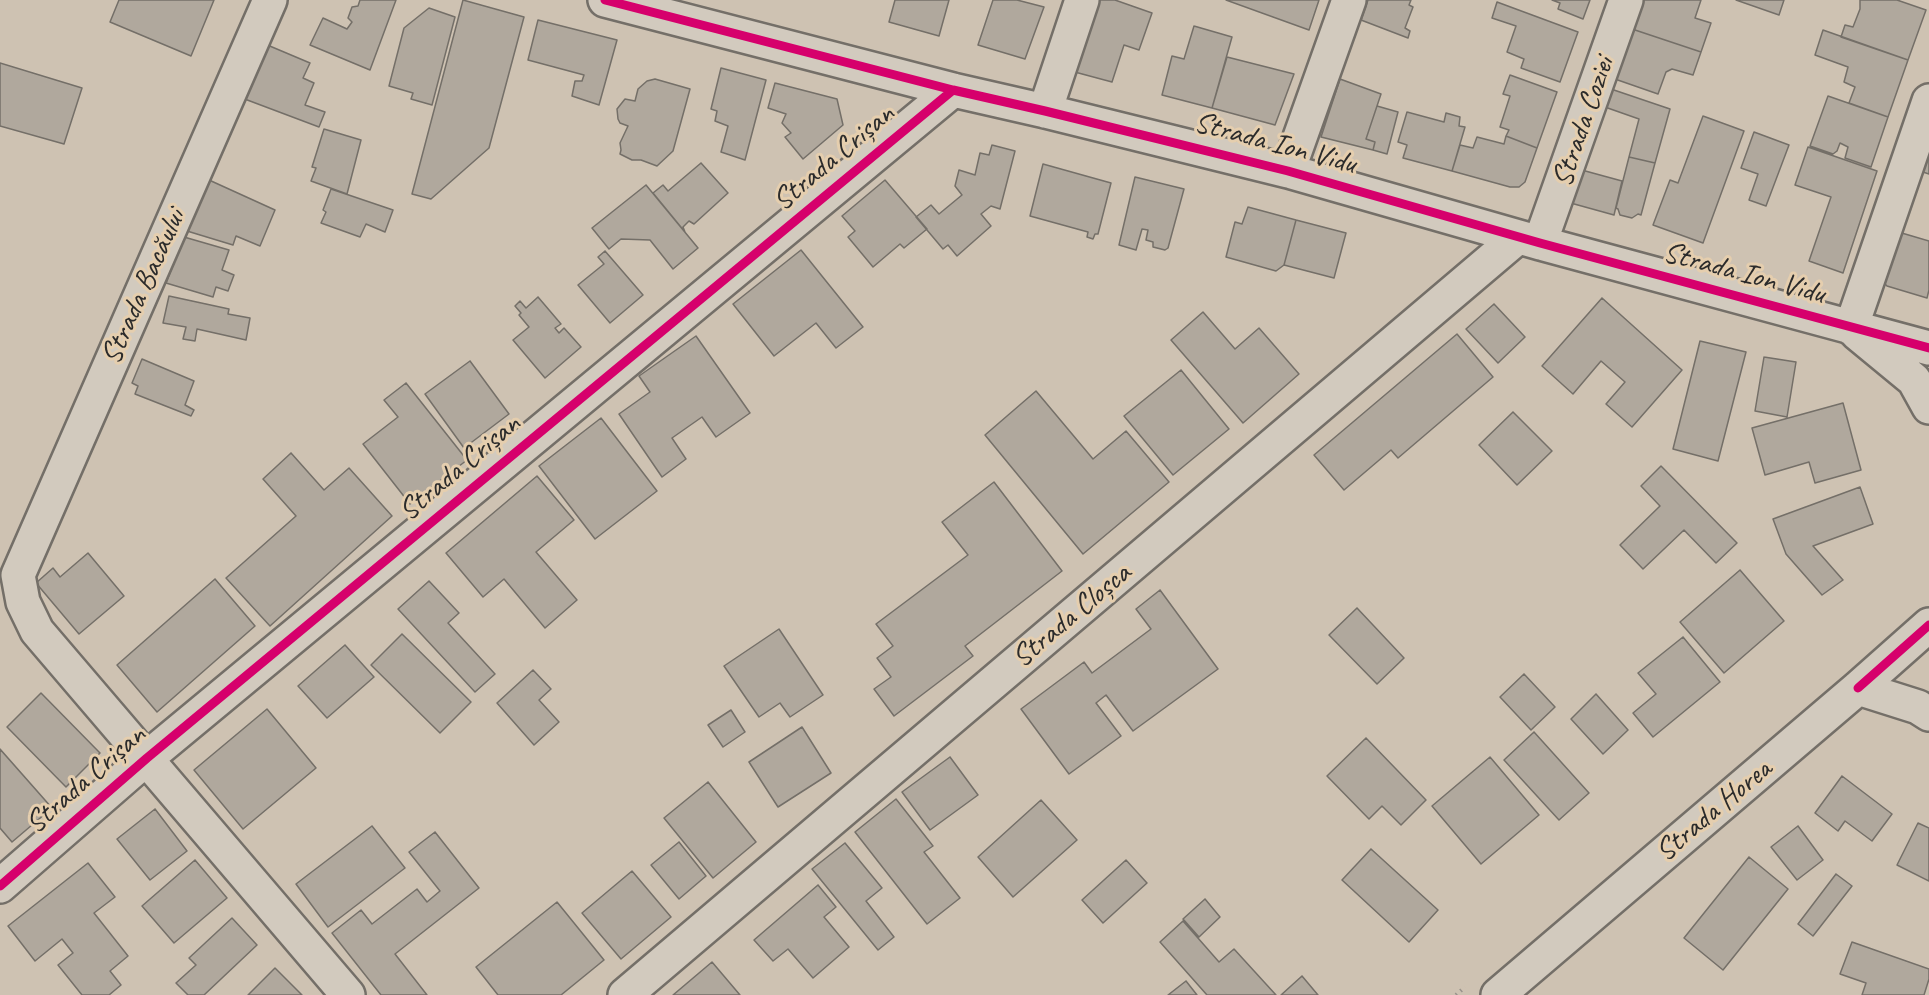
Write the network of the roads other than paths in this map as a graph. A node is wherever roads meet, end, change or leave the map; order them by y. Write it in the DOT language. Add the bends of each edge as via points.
graph roads {
  1 [pos="270,0"];
  2 [pos="605,0"];
  3 [pos="1082,0"];
  4 [pos="1349,0"];
  5 [pos="1626,0"];
  6 [pos="665,8"];
  7 [pos="953,90"];
  8 [pos="1929,101"];
  9 [pos="1045,111"];
  10 [pos="1288,171"];
  11 [pos="1529,240"];
  12 [pos="1851,328"];
  13 [pos="1929,348"];
  14 [pos="1929,407"];
  15 [pos="1929,625"];
  16 [pos="1858,688"];
  17 [pos="1929,714"];
  18 [pos="147,758"];
  19 [pos="0,886"];
  20 [pos="348,995"];
  21 [pos="626,995"];
  22 [pos="1498,995"];
  1 -- 18 [label="street, Strada Bacăului" via="18,575 23,602 37,631"];
  2 -- 6 [label="street, Strada Ion Vidu"];
  3 -- 9 [label="street"];
  4 -- 10 [label="street"];
  5 -- 11 [label="street, Strada Coziei"];
  6 -- 7 [label="street, Strada Ion Vidu"];
  7 -- 9 [label="street, Strada Ion Vidu"];
  7 -- 18 [label="street, Strada Crișan"];
  8 -- 12 [label="street"];
  9 -- 10 [label="street, Strada Ion Vidu"];
  10 -- 11 [label="street, Strada Ion Vidu"];
  11 -- 12 [label="street, Strada Ion Vidu"];
  11 -- 21 [label="street, Strada Cloșca"];
  12 -- 13 [label="street, Strada Ion Vidu"];
  12 -- 14 [label="street, Strada Ion Vidu" via="1914,380"];
  15 -- 16 [label="street, Strada Horea"];
  16 -- 17 [label="street"];
  16 -- 22 [label="street, Strada Horea"];
  18 -- 19 [label="street, Strada Crișan"];
  18 -- 20 [label="street"];
}
